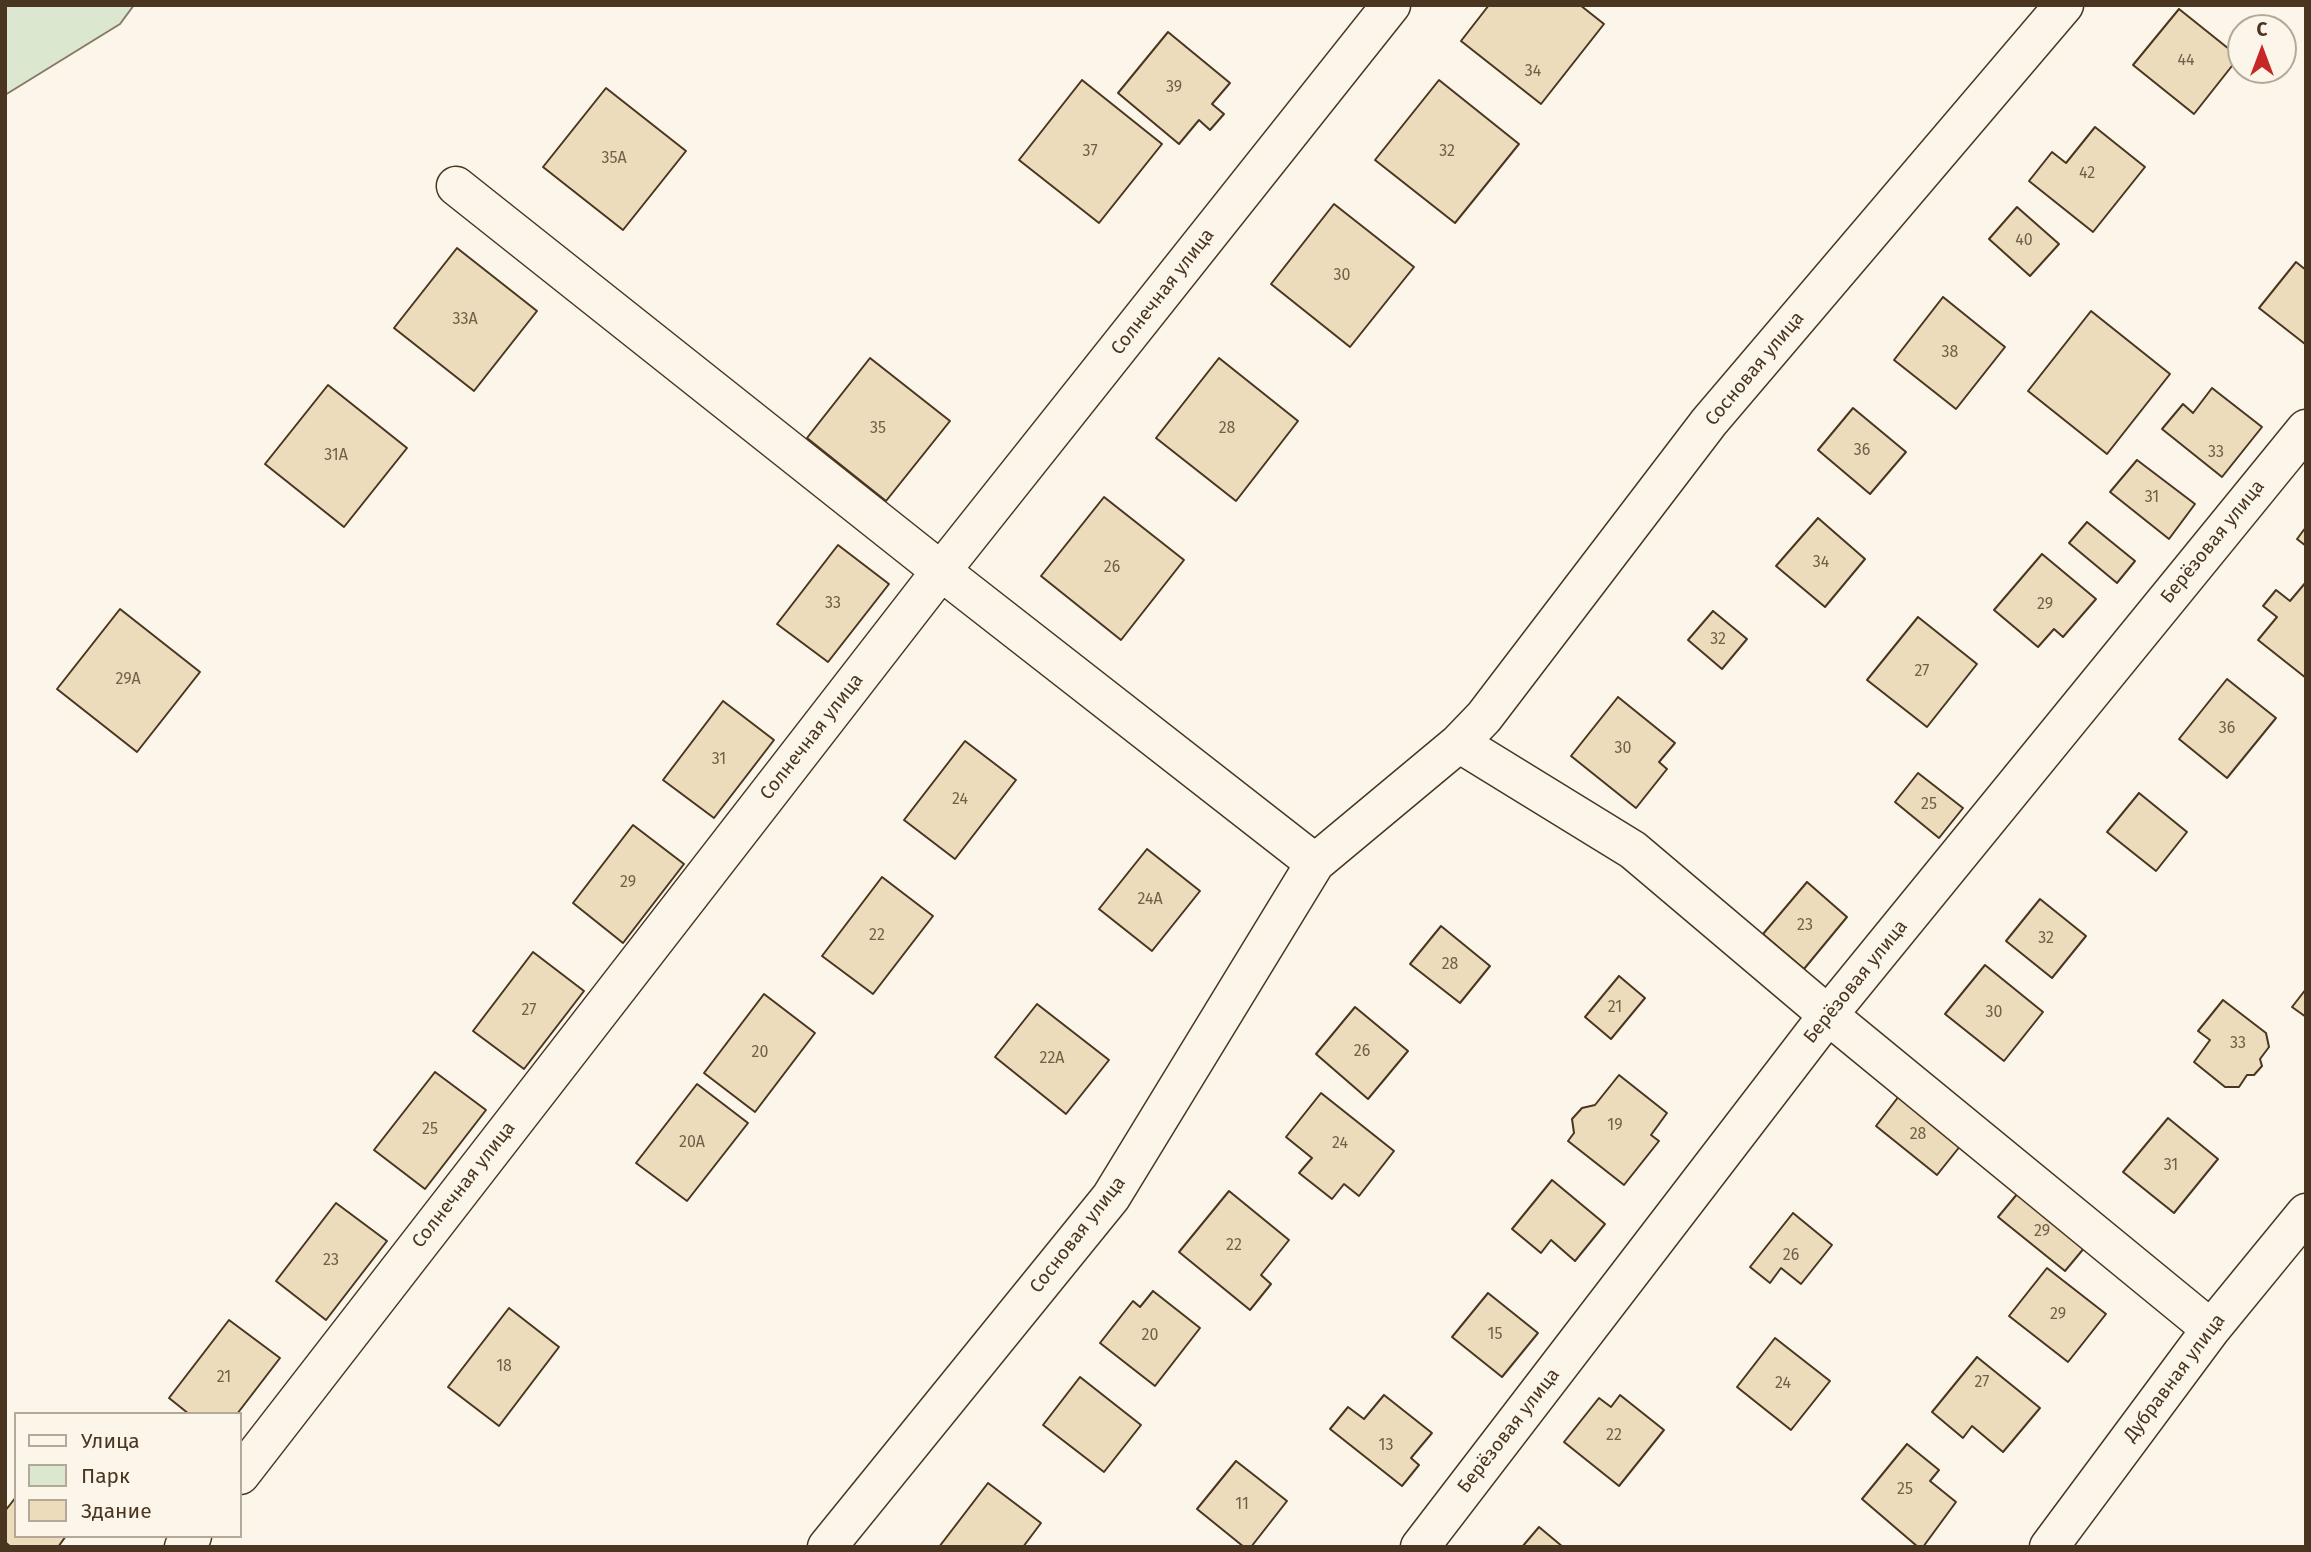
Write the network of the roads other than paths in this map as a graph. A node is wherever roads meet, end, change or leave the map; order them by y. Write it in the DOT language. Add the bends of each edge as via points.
graph roads {
  1 [pos="1391,5"];
  2 [pos="2064,5"];
  3 [pos="456,186"];
  4 [pos="2306,429"];
  5 [pos="941,571"];
  6 [pos="1459,743"];
  7 [pos="1315,863"];
  8 [pos="1828,1015"];
  9 [pos="2306,1213"];
  10 [pos="2211,1329"];
  11 [pos="242,1472"];
  12 [pos="827,1547"];
  13 [pos="1420,1547"];
  14 [pos="2049,1547"];
  1 -- 5 [label="street, Солнечная улица"];
  2 -- 6 [label="street, Сосновая улица" via="1709,422 1483,718"];
  3 -- 5 [label="street"];
  4 -- 8 [label="street, Берёзовая улица"];
  5 -- 7 [label="street"];
  5 -- 11 [label="street, Солнечная улица"];
  6 -- 7 [label="street, Сосновая улица"];
  6 -- 8 [label="street" via="1633,850"];
  7 -- 12 [label="street, Сосновая улица" via="1111,1197"];
  8 -- 10 [label="street"];
  8 -- 13 [label="street, Берёзовая улица"];
  9 -- 10 [label="street, Дубравная улица"];
  10 -- 14 [label="street, Дубравная улица"];
}
